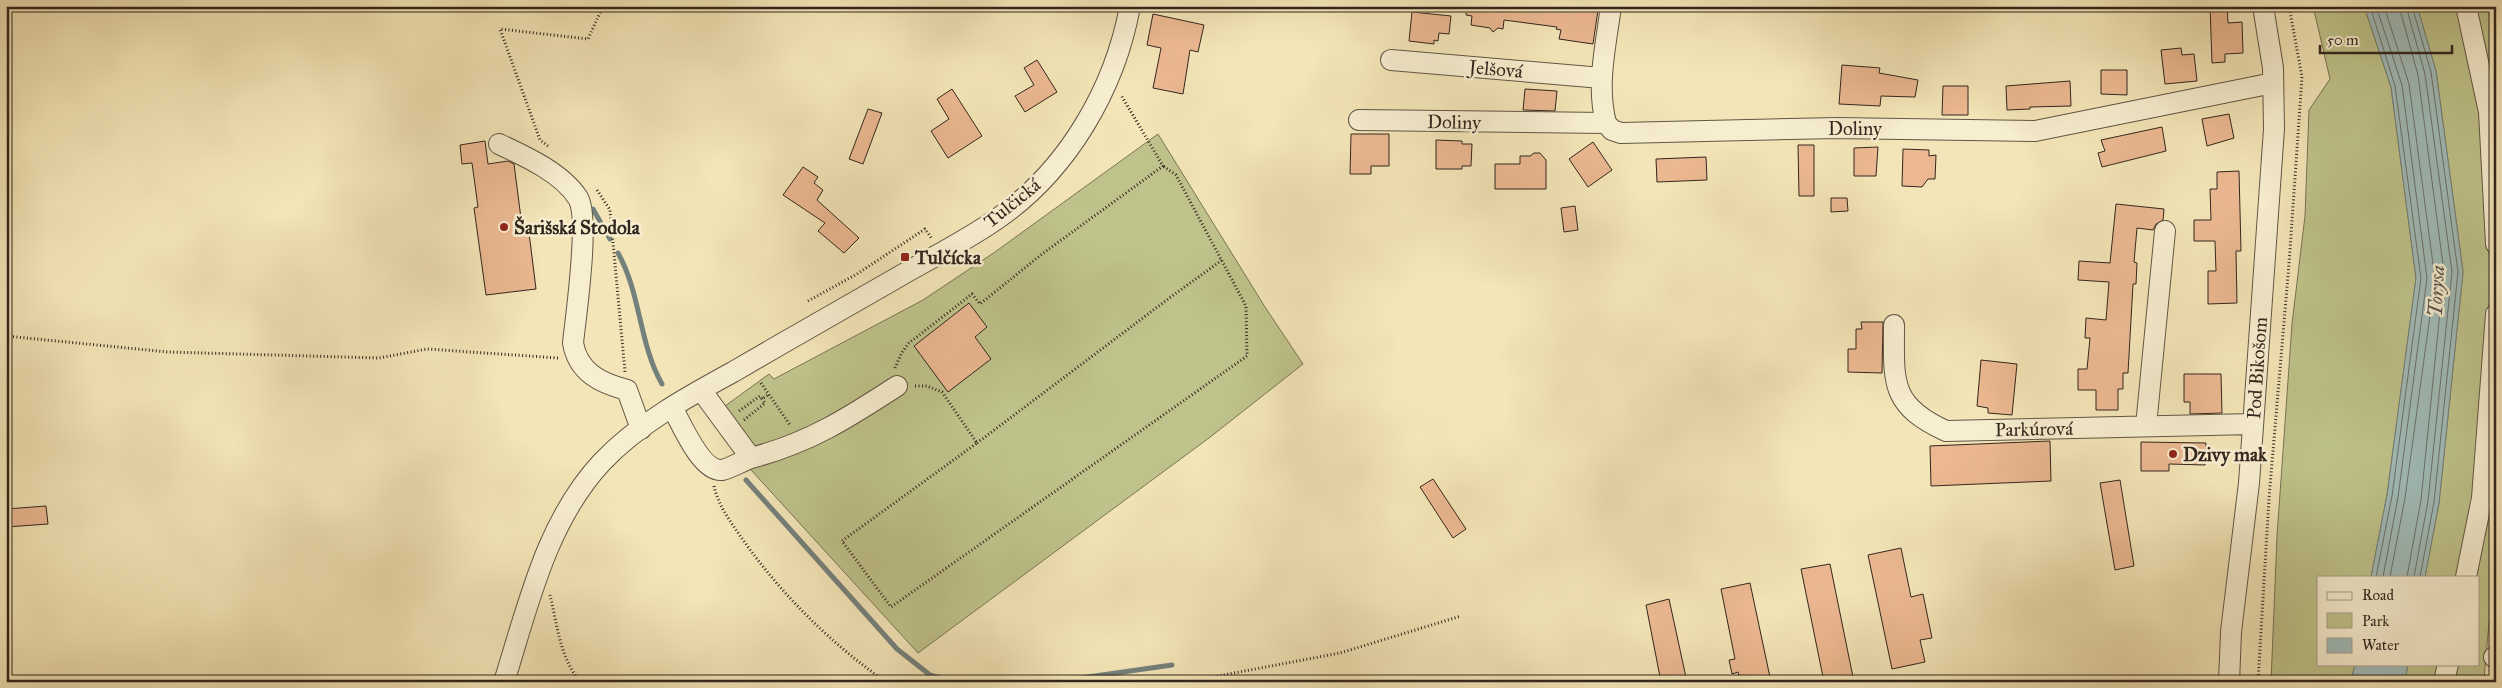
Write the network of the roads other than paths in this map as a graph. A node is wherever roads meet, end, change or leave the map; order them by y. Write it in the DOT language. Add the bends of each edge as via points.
graph roads {
  1 [pos="1130,6"];
  2 [pos="1611,6"];
  3 [pos="2262,6"];
  4 [pos="2466,6"];
  5 [pos="1391,60"];
  6 [pos="1602,78"];
  7 [pos="2273,83"];
  8 [pos="1358,120"];
  9 [pos="1606,123"];
  10 [pos="499,144"];
  11 [pos="2165,231"];
  12 [pos="2496,244"];
  13 [pos="2496,314"];
  14 [pos="1894,325"];
  15 [pos="897,386"];
  16 [pos="701,390"];
  17 [pos="677,404"];
  18 [pos="2253,424"];
  19 [pos="2146,426"];
  20 [pos="641,429"];
  21 [pos="751,458"];
  22 [pos="2466,576"];
  23 [pos="2448,666"];
  24 [pos="504,682"];
  25 [pos="2229,682"];
  26 [pos="2444,682"];
  1 -- 16 [label="street, Tulčická" via="1125,33 1107,82 1079,133 1046,175 997,219"];
  2 -- 6 [label="street"];
  3 -- 7 [label="street"];
  4 -- 12 [label="street" via="2489,112"];
  5 -- 6 [label="street, Jelšová"];
  6 -- 9 [label="street"];
  7 -- 9 [label="street, Doliny" via="2036,131 1838,128 1620,133"];
  7 -- 18 [label="street, Pod Bikošom" via="2274,129"];
  8 -- 9 [label="street, Doliny"];
  10 -- 20 [label="street" via="553,173 578,198 584,222 573,343 576,357 595,377 627,390"];
  11 -- 19 [label="street"];
  13 -- 22 [label="street" via="2482,498"];
  14 -- 19 [label="street, Parkúrová" via="1894,373 1900,396 1913,413 1946,431"];
  15 -- 21 [label="street" via="801,443"];
  16 -- 17 [label="street, Tulčická"];
  16 -- 21 [label="street"];
  17 -- 20 [label="street, Tulčická"];
  17 -- 21 [label="street" via="700,458 712,468 722,470"];
  18 -- 19 [label="street, Parkúrová"];
  18 -- 25 [label="street, Pod Bikošom"];
  20 -- 24 [label="street, Tulčická" via="603,461 560,522 542,563"];
  23 -- 26 [label="street"];
}
